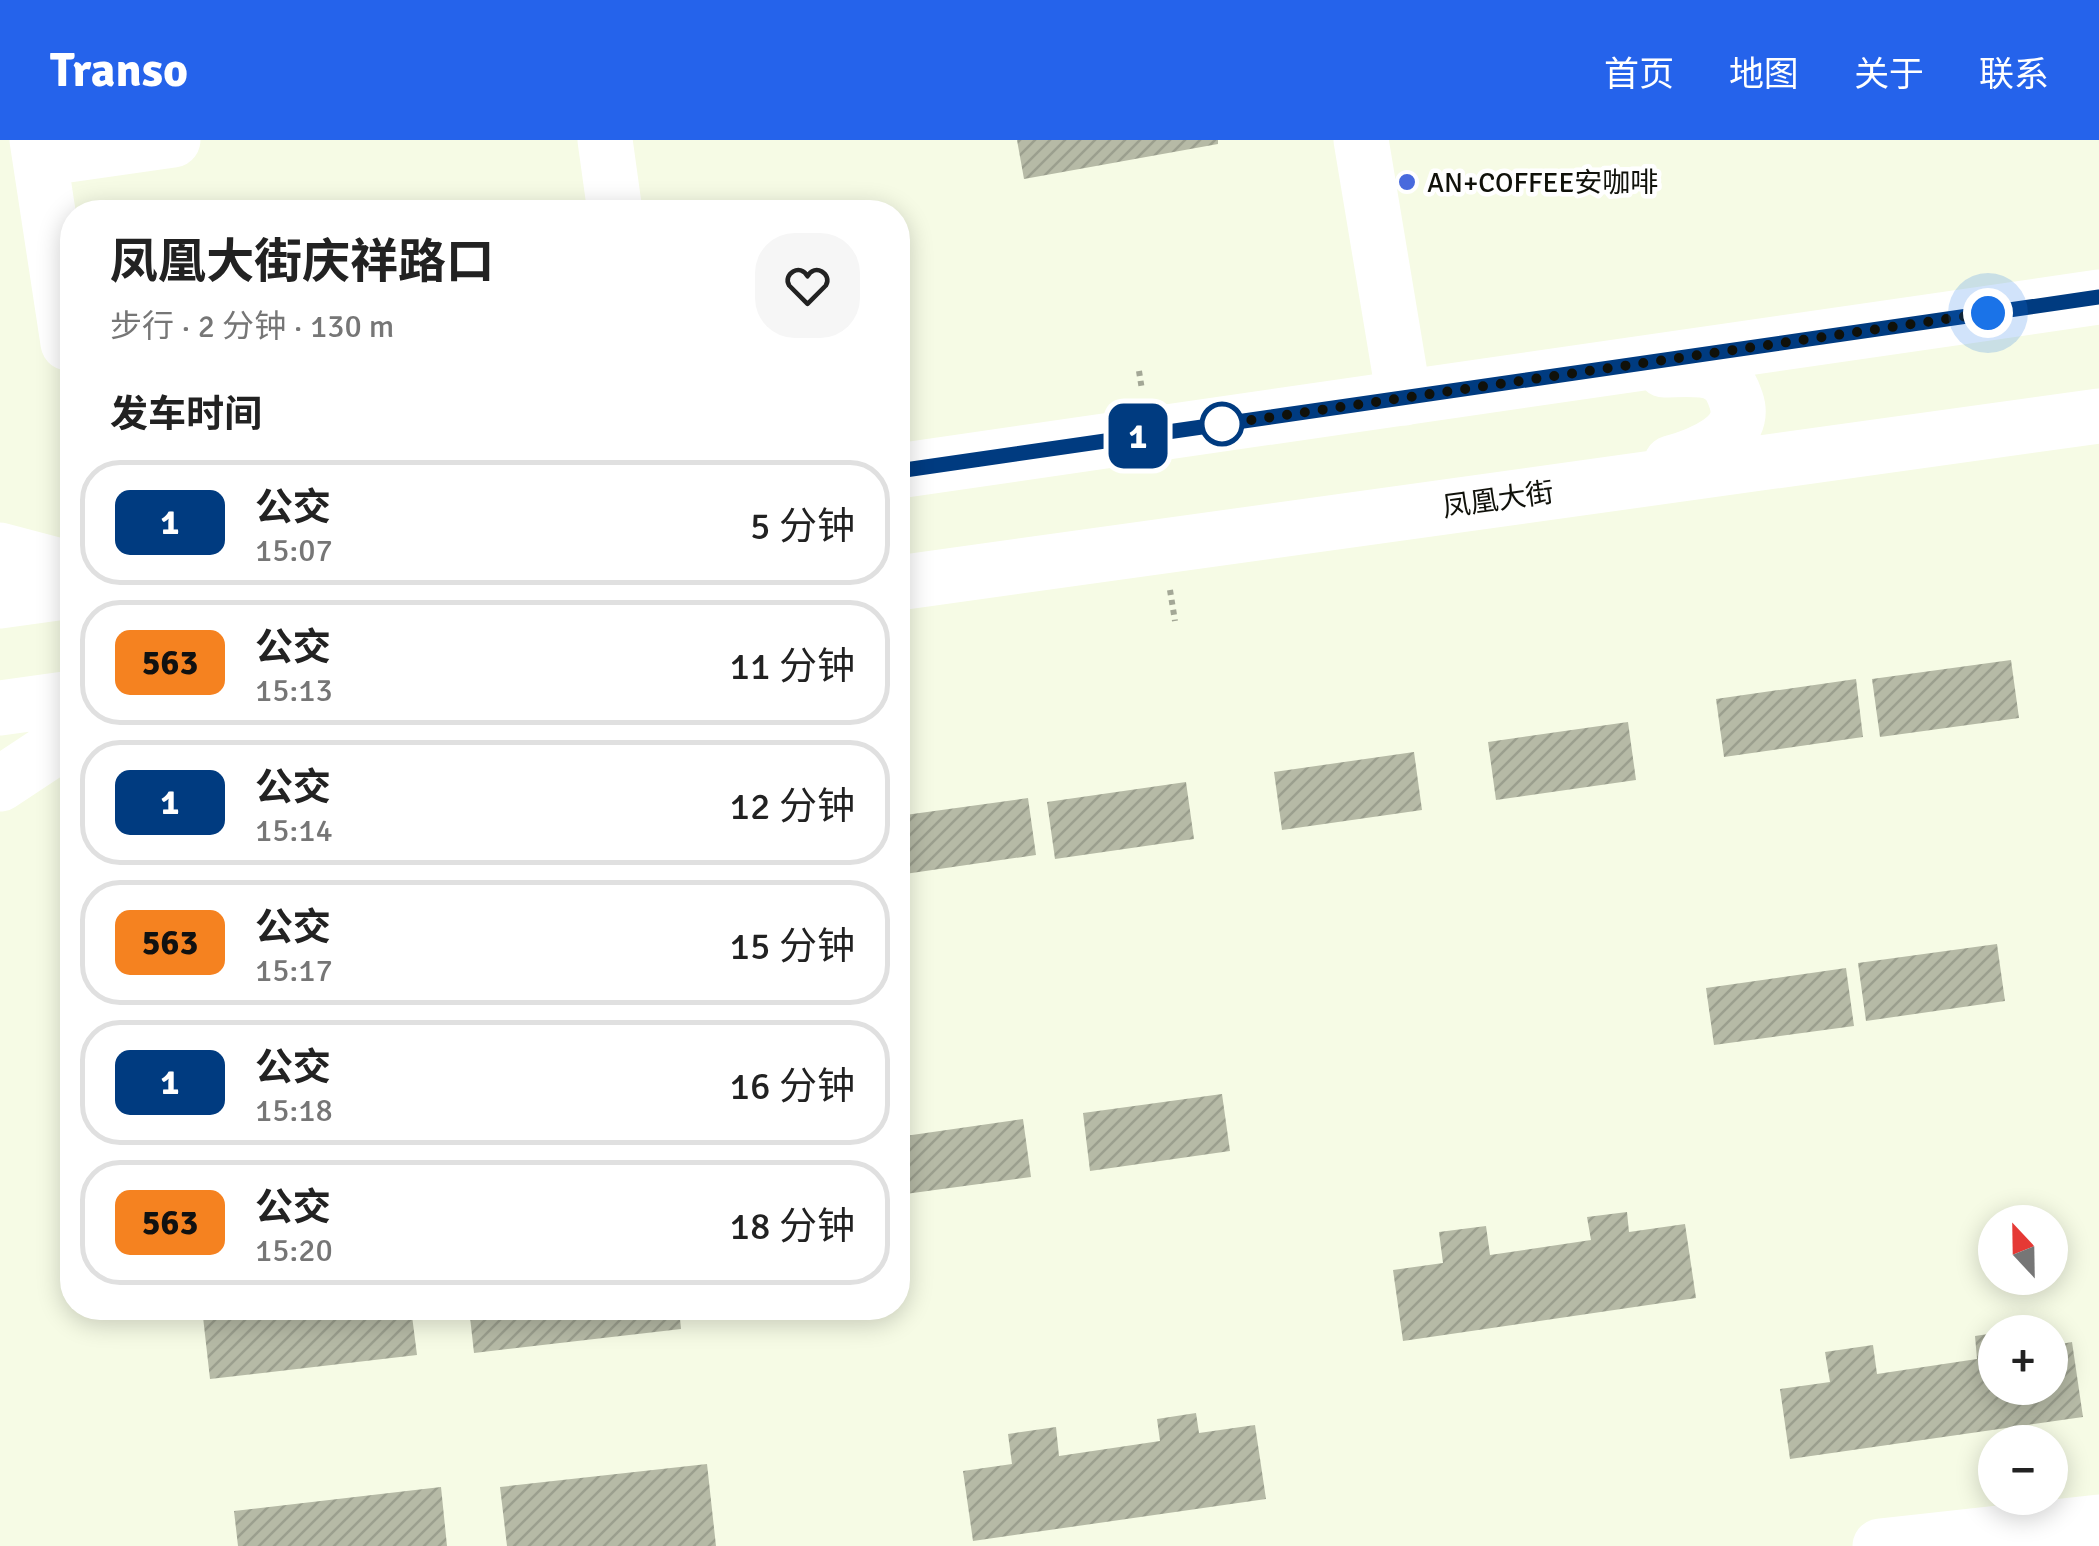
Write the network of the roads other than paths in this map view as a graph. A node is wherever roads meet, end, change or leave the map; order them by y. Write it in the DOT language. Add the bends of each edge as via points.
graph roads {
  1 [pos="173,140"];
  2 [pos="605,140"];
  3 [pos="1361,140"];
  4 [pos="39,149"];
  5 [pos="613,200"];
  6 [pos="60,289"];
  7 [pos="2099,297"];
  8 [pos="1583,372"];
  9 [pos="1404,398"];
  10 [pos="2099,416"];
  11 [pos="910,469"];
  12 [pos="1572,489"];
  13 [pos="0,550"];
  14 [pos="60,567"];
  15 [pos="910,581"];
  16 [pos="60,592"];
  17 [pos="0,601"];
  18 [pos="60,700"];
  19 [pos="0,708"];
  20 [pos="60,744"];
  21 [pos="0,784"];
  22 [pos="2099,1522"];
  23 [pos="1880,1546"];
  1 -- 4 [label="main road"];
  2 -- 5 [label="main road"];
  3 -- 9 [label="main road"];
  4 -- 6 [label="main road"];
  7 -- 8 [label="main road"];
  8 -- 9 [label="main road"];
  8 -- 12 [label="main road" via="1698,370 1724,378 1739,410 1733,432 1698,456"];
  9 -- 11 [label="main road"];
  10 -- 12 [label="main road, 凤凰大街"];
  12 -- 15 [label="main road, 凤凰大街"];
  13 -- 14 [label="main road"];
  16 -- 17 [label="main road"];
  18 -- 19 [label="main road"];
  20 -- 21 [label="main road"];
  22 -- 23 [label="main road"];
}
